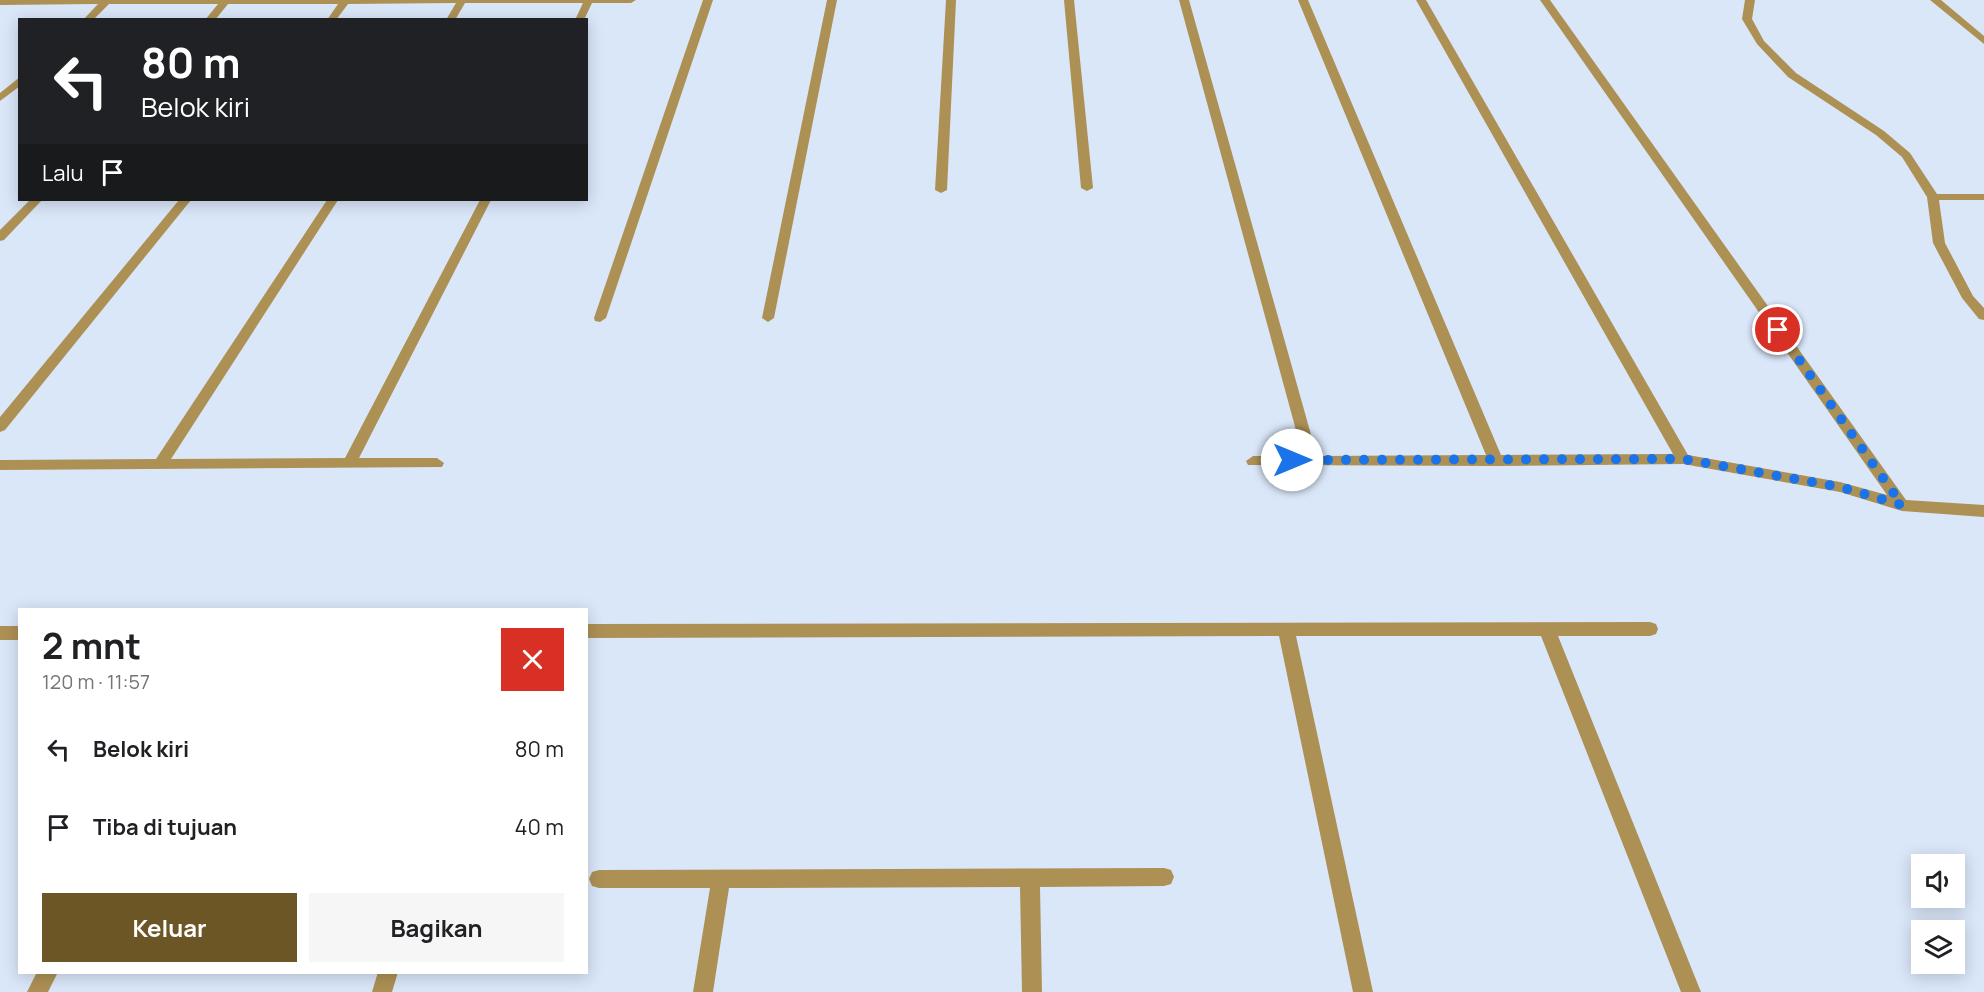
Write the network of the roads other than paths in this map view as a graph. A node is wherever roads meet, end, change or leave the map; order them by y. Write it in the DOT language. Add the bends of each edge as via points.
graph roads {
  1 [pos="589,0"];
  2 [pos="631,0"];
  3 [pos="708,0"];
  4 [pos="832,0"];
  5 [pos="951,0"];
  6 [pos="1069,0"];
  7 [pos="1184,0"];
  8 [pos="1303,0"];
  9 [pos="1421,0"];
  10 [pos="1545,0"];
  11 [pos="1750,0"];
  12 [pos="1935,0"];
  13 [pos="107,1"];
  14 [pos="345,1"];
  15 [pos="462,1"];
  16 [pos="0,2"];
  17 [pos="226,2"];
  18 [pos="89,18"];
  19 [pos="211,18"];
  20 [pos="332,18"];
  21 [pos="451,18"];
  22 [pos="580,18"];
  23 [pos="1984,41"];
  24 [pos="18,82"];
  25 [pos="0,98"];
  26 [pos="1088,188"];
  27 [pos="941,190"];
  28 [pos="1933,197"];
  29 [pos="1984,197"];
  30 [pos="35,201"];
  31 [pos="183,201"];
  32 [pos="331,201"];
  33 [pos="485,201"];
  34 [pos="0,237"];
  35 [pos="1984,316"];
  36 [pos="600,318"];
  37 [pos="768,318"];
  38 [pos="0,427"];
  39 [pos="1683,459"];
  40 [pos="1311,460"];
  41 [pos="1253,461"];
  42 [pos="1496,461"];
  43 [pos="437,463"];
  44 [pos="160,464"];
  45 [pos="349,464"];
  46 [pos="0,465"];
  47 [pos="1902,505"];
  48 [pos="1984,511"];
  49 [pos="1650,629"];
  50 [pos="1286,630"];
  51 [pos="1547,630"];
  52 [pos="588,631"];
  53 [pos="0,633"];
  54 [pos="18,633"];
  55 [pos="1164,877"];
  56 [pos="1030,878"];
  57 [pos="599,879"];
  58 [pos="721,879"];
  59 [pos="47,974"];
  60 [pos="387,974"];
  61 [pos="37,992"];
  62 [pos="382,992"];
  63 [pos="704,992"];
  64 [pos="1032,992"];
  65 [pos="1363,992"];
  66 [pos="1691,992"];
  1 -- 2 [label="street"];
  1 -- 15 [label="street"];
  1 -- 22 [label="street"];
  3 -- 36 [label="street"];
  4 -- 37 [label="street"];
  5 -- 27 [label="street"];
  6 -- 26 [label="street"];
  7 -- 40 [label="street"];
  8 -- 42 [label="street"];
  9 -- 39 [label="street"];
  10 -- 47 [label="street"];
  11 -- 28 [label="street" via="1747,19 1760,42 1792,75 1880,133 1906,155"];
  12 -- 23 [label="street"];
  13 -- 16 [label="street"];
  13 -- 17 [label="street"];
  13 -- 18 [label="street"];
  14 -- 15 [label="street"];
  14 -- 17 [label="street"];
  14 -- 20 [label="street"];
  15 -- 21 [label="street"];
  17 -- 19 [label="street"];
  24 -- 25 [label="street"];
  28 -- 29 [label="street"];
  28 -- 35 [label="street" via="1939,243 1968,298"];
  30 -- 34 [label="street"];
  31 -- 38 [label="street"];
  32 -- 44 [label="street"];
  33 -- 45 [label="street"];
  39 -- 42 [label="street"];
  39 -- 47 [label="street" via="1840,487"];
  40 -- 41 [label="street"];
  40 -- 42 [label="street"];
  43 -- 45 [label="street"];
  44 -- 45 [label="street"];
  44 -- 46 [label="street"];
  47 -- 48 [label="street"];
  49 -- 51 [label="street"];
  50 -- 51 [label="street"];
  50 -- 52 [label="street"];
  50 -- 65 [label="street"];
  51 -- 66 [label="street"];
  53 -- 54 [label="street"];
  55 -- 56 [label="street"];
  56 -- 58 [label="street"];
  56 -- 64 [label="street"];
  57 -- 58 [label="street"];
  58 -- 63 [label="street"];
  59 -- 61 [label="street"];
  60 -- 62 [label="street"];
}
